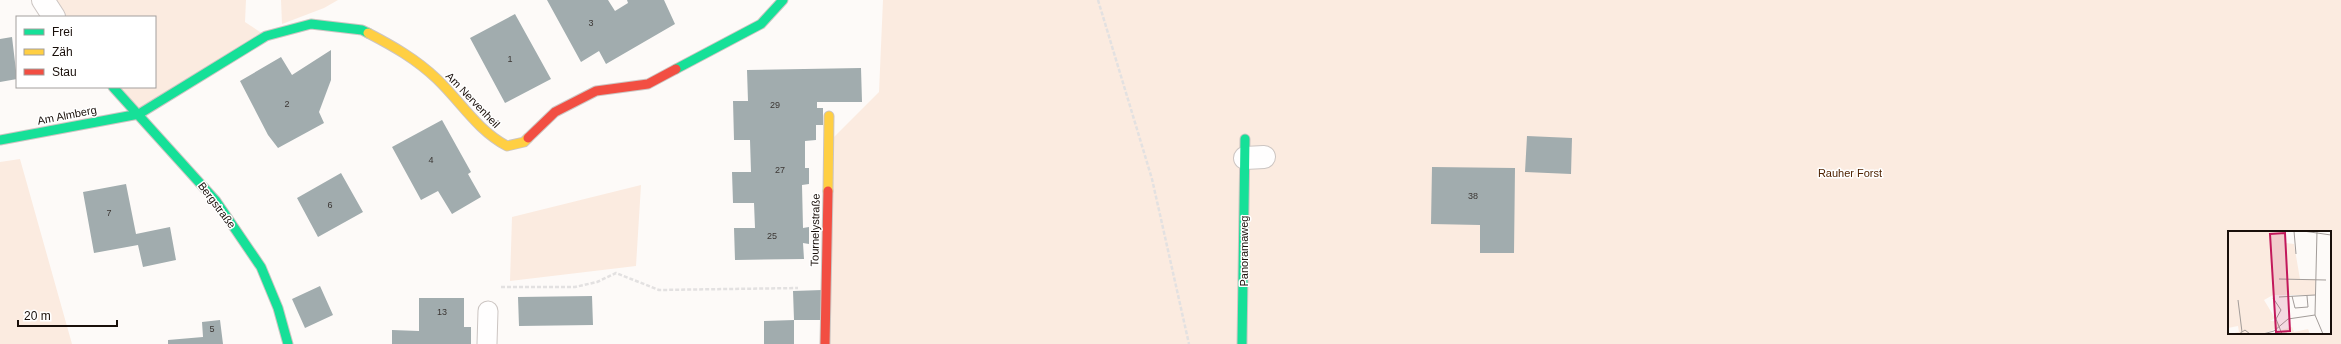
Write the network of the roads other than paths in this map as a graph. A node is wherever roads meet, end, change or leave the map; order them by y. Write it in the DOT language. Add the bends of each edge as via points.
graph roads {
  1 [pos="43,0"];
  2 [pos="783,0"];
  3 [pos="53,16"];
  4 [pos="114,88"];
  5 [pos="139,114"];
  6 [pos="829,116"];
  7 [pos="0,140"];
  8 [pos="1251,151"];
  9 [pos="488,311"];
  10 [pos="288,344"];
  11 [pos="487,344"];
  12 [pos="825,344"];
  13 [pos="1242,344"];
  1 -- 3 [label="street"];
  2 -- 5 [label="street, Am Nervenheil" via="754,28 648,84 596,91 555,112 524,142 507,146 490,137 437,79 405,52 362,30 311,24 266,36"];
  4 -- 5 [label="street, Bergstraße"];
  5 -- 7 [label="street, Am Almberg"];
  5 -- 10 [label="street, Bergstraße" via="216,201 261,267 278,308"];
  6 -- 12 [label="street, Tournelystraße"];
  8 -- 13 [label="street, Panoramaweg"];
  9 -- 11 [label="lane"];
}
